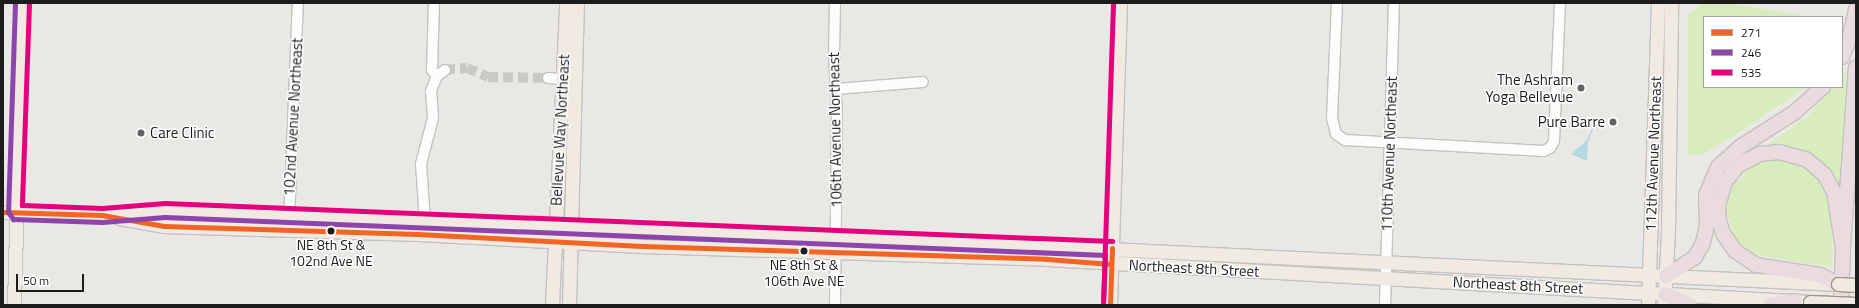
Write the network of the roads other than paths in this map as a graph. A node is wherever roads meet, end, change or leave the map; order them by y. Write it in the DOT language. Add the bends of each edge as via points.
graph roads {
  1 [pos="22,3"];
  2 [pos="298,3"];
  3 [pos="434,3"];
  4 [pos="566,3"];
  5 [pos="577,3"];
  6 [pos="835,3"];
  7 [pos="1120,3"];
  8 [pos="1337,3"];
  9 [pos="1394,3"];
  10 [pos="1560,3"];
  11 [pos="1658,3"];
  12 [pos="1671,3"];
  13 [pos="1856,9"];
  14 [pos="1843,55"];
  15 [pos="1856,67"];
  16 [pos="548,78"];
  17 [pos="562,78"];
  18 [pos="923,82"];
  19 [pos="1822,88"];
  20 [pos="836,89"];
  21 [pos="1389,144"];
  22 [pos="9,212"];
  23 [pos="102,215"];
  24 [pos="250,216"];
  25 [pos="289,217"];
  26 [pos="425,221"];
  27 [pos="555,226"];
  28 [pos="182,227"];
  29 [pos="571,227"];
  30 [pos="288,230"];
  31 [pos="836,236"];
  32 [pos="554,240"];
  33 [pos="571,241"];
  34 [pos="1112,248"];
  35 [pos="1843,248"];
  36 [pos="836,252"];
  37 [pos="1386,262"];
  38 [pos="1111,264"];
  39 [pos="1649,275"];
  40 [pos="1666,276"];
  41 [pos="1385,278"];
  42 [pos="1809,279"];
  43 [pos="1838,284"];
  44 [pos="1856,285"];
  45 [pos="1628,292"];
  46 [pos="1648,299"];
  47 [pos="1664,299"];
  48 [pos="1796,301"];
  49 [pos="1856,304"];
  50 [pos="14,305"];
  51 [pos="552,305"];
  52 [pos="569,305"];
  53 [pos="835,305"];
  54 [pos="1110,305"];
  55 [pos="1385,305"];
  56 [pos="1640,305"];
  57 [pos="1690,305"];
  58 [pos="1770,305"];
  59 [pos="1841,305"];
  1 -- 22 [label="main road"];
  2 -- 25 [label="street, 102nd Avenue Northeast"];
  3 -- 26 [label="street" via="432,70 441,73 431,91 433,118 420,164"];
  4 -- 17 [label="main road, Bellevue Way Northeast"];
  5 -- 29 [label="main road, Bellevue Way Northeast"];
  6 -- 20 [label="street, 106th Avenue Northeast"];
  7 -- 34 [label="main road"];
  8 -- 21 [label="street" via="1332,118 1336,134 1345,140"];
  9 -- 21 [label="street, 110th Avenue Northeast"];
  10 -- 21 [label="street" via="1554,141 1550,148 1544,151"];
  11 -- 39 [label="main road, 112th Avenue Northeast"];
  12 -- 40 [label="main road, 112th Avenue Northeast"];
  13 -- 14 [label="highway"];
  15 -- 35 [label="highway"];
  16 -- 17 [label="street"];
  17 -- 27 [label="main road, Bellevue Way Northeast"];
  18 -- 20 [label="street"];
  19 -- 40 [label="highway" via="1795,112 1740,147 1718,167 1706,195 1706,234 1700,250 1683,266"];
  20 -- 31 [label="street, 106th Avenue Northeast"];
  21 -- 37 [label="street, 110th Avenue Northeast"];
  22 -- 23 [label="main road, Northeast 8th Street"];
  22 -- 50 [label="main road"];
  23 -- 24 [label="main road, Northeast 8th Street" via="165,210"];
  23 -- 28 [label="main road, Northeast 8th Street"];
  24 -- 25 [label="main road, Northeast 8th Street"];
  24 -- 28 [label="main road" via="242,220 189,218"];
  25 -- 26 [label="main road, Northeast 8th Street"];
  25 -- 30 [label="street, 102nd Avenue Northeast"];
  26 -- 27 [label="main road, Northeast 8th Street"];
  27 -- 29 [label="main road, Northeast 8th Street"];
  27 -- 32 [label="main road, Bellevue Way Northeast"];
  28 -- 30 [label="main road, Northeast 8th Street"];
  29 -- 31 [label="main road, Northeast 8th Street"];
  29 -- 33 [label="main road, Bellevue Way Northeast"];
  30 -- 32 [label="main road, Northeast 8th Street"];
  31 -- 34 [label="main road, Northeast 8th Street"];
  31 -- 36 [label="street, 106th Avenue Northeast"];
  32 -- 33 [label="main road, Northeast 8th Street"];
  32 -- 51 [label="main road, Bellevue Way Northeast"];
  33 -- 36 [label="main road, Northeast 8th Street" via="642,246"];
  33 -- 52 [label="main road, Bellevue Way Northeast"];
  34 -- 37 [label="main road, Northeast 8th Street"];
  34 -- 38 [label="main road"];
  35 -- 42 [label="highway" via="1838,202 1830,182 1816,167 1794,154 1779,152 1760,154 1739,165 1725,182 1718,206 1719,221 1728,242 1735,251 1756,265"];
  35 -- 59 [label="highway"];
  36 -- 38 [label="main road, Northeast 8th Street" via="1047,259"];
  36 -- 53 [label="street, 106th Avenue Northeast"];
  37 -- 39 [label="main road, Northeast 8th Street"];
  37 -- 41 [label="street, 110th Avenue Northeast"];
  38 -- 41 [label="main road, Northeast 8th Street"];
  38 -- 54 [label="main road"];
  39 -- 40 [label="main road, Northeast 8th Street"];
  39 -- 46 [label="main road, 112th Avenue Northeast"];
  40 -- 42 [label="main road, Northeast 8th Street"];
  40 -- 47 [label="main road, 112th Avenue Northeast"];
  41 -- 45 [label="main road, Northeast 8th Street"];
  41 -- 55 [label="street, 110th Avenue Northeast"];
  42 -- 43 [label="highway" via="1820,275"];
  43 -- 44 [label="main road, bridge"];
  45 -- 46 [label="main road, Northeast 8th Street"];
  45 -- 56 [label="main road"];
  46 -- 47 [label="main road, Northeast 8th Street"];
  47 -- 48 [label="main road, Northeast 8th Street"];
  47 -- 57 [label="highway"];
  48 -- 49 [label="main road, Northeast 8th Street, bridge"];
  48 -- 58 [label="highway"];
}
